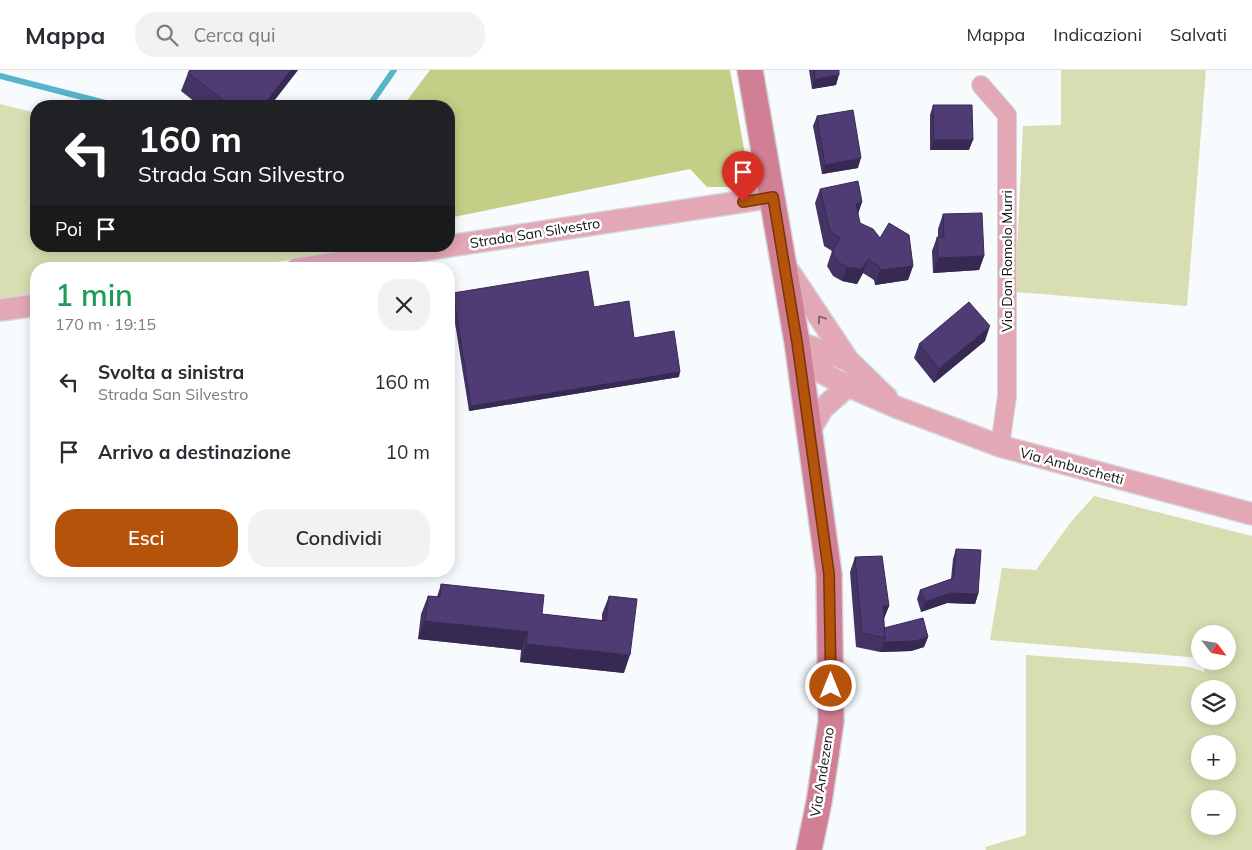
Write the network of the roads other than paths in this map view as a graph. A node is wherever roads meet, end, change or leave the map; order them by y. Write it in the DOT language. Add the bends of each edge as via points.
graph roads {
  1 [pos="750,70"];
  2 [pos="981,85"];
  3 [pos="773,197"];
  4 [pos="455,245"];
  5 [pos="409,252"];
  6 [pos="343,262"];
  7 [pos="784,263"];
  8 [pos="30,305"];
  9 [pos="0,310"];
  10 [pos="798,352"];
  11 [pos="848,360"];
  12 [pos="848,386"];
  13 [pos="896,406"];
  14 [pos="809,432"];
  15 [pos="1000,446"];
  16 [pos="1252,514"];
  17 [pos="808,850"];
  1 -- 3 [label="main road, Via Andezeno"];
  2 -- 15 [label="street, Via Don Romolo Murri" via="1007,115 1006,396"];
  3 -- 4 [label="street, Strada San Silvestro"];
  3 -- 7 [label="main road, Via Andezeno"];
  5 -- 6 [label="street, Strada San Silvestro"];
  7 -- 10 [label="main road, Via Andezeno"];
  11 -- 7 [label="street, Via Ambuschetti, one-way"];
  8 -- 9 [label="street"];
  10 -- 11 [label="street, Via Ambuschetti"];
  10 -- 12 [label="street, Via Ambuschetti"];
  10 -- 14 [label="main road, Via Andezeno"];
  11 -- 13 [label="street, Via Ambuschetti"];
  12 -- 13 [label="street, Via Ambuschetti"];
  12 -- 14 [label="street" via="822,409"];
  13 -- 15 [label="street, Via Ambuschetti"];
  14 -- 17 [label="main road, Via Andezeno" via="829,574 831,722"];
  15 -- 16 [label="street, Via Ambuschetti"];
}
